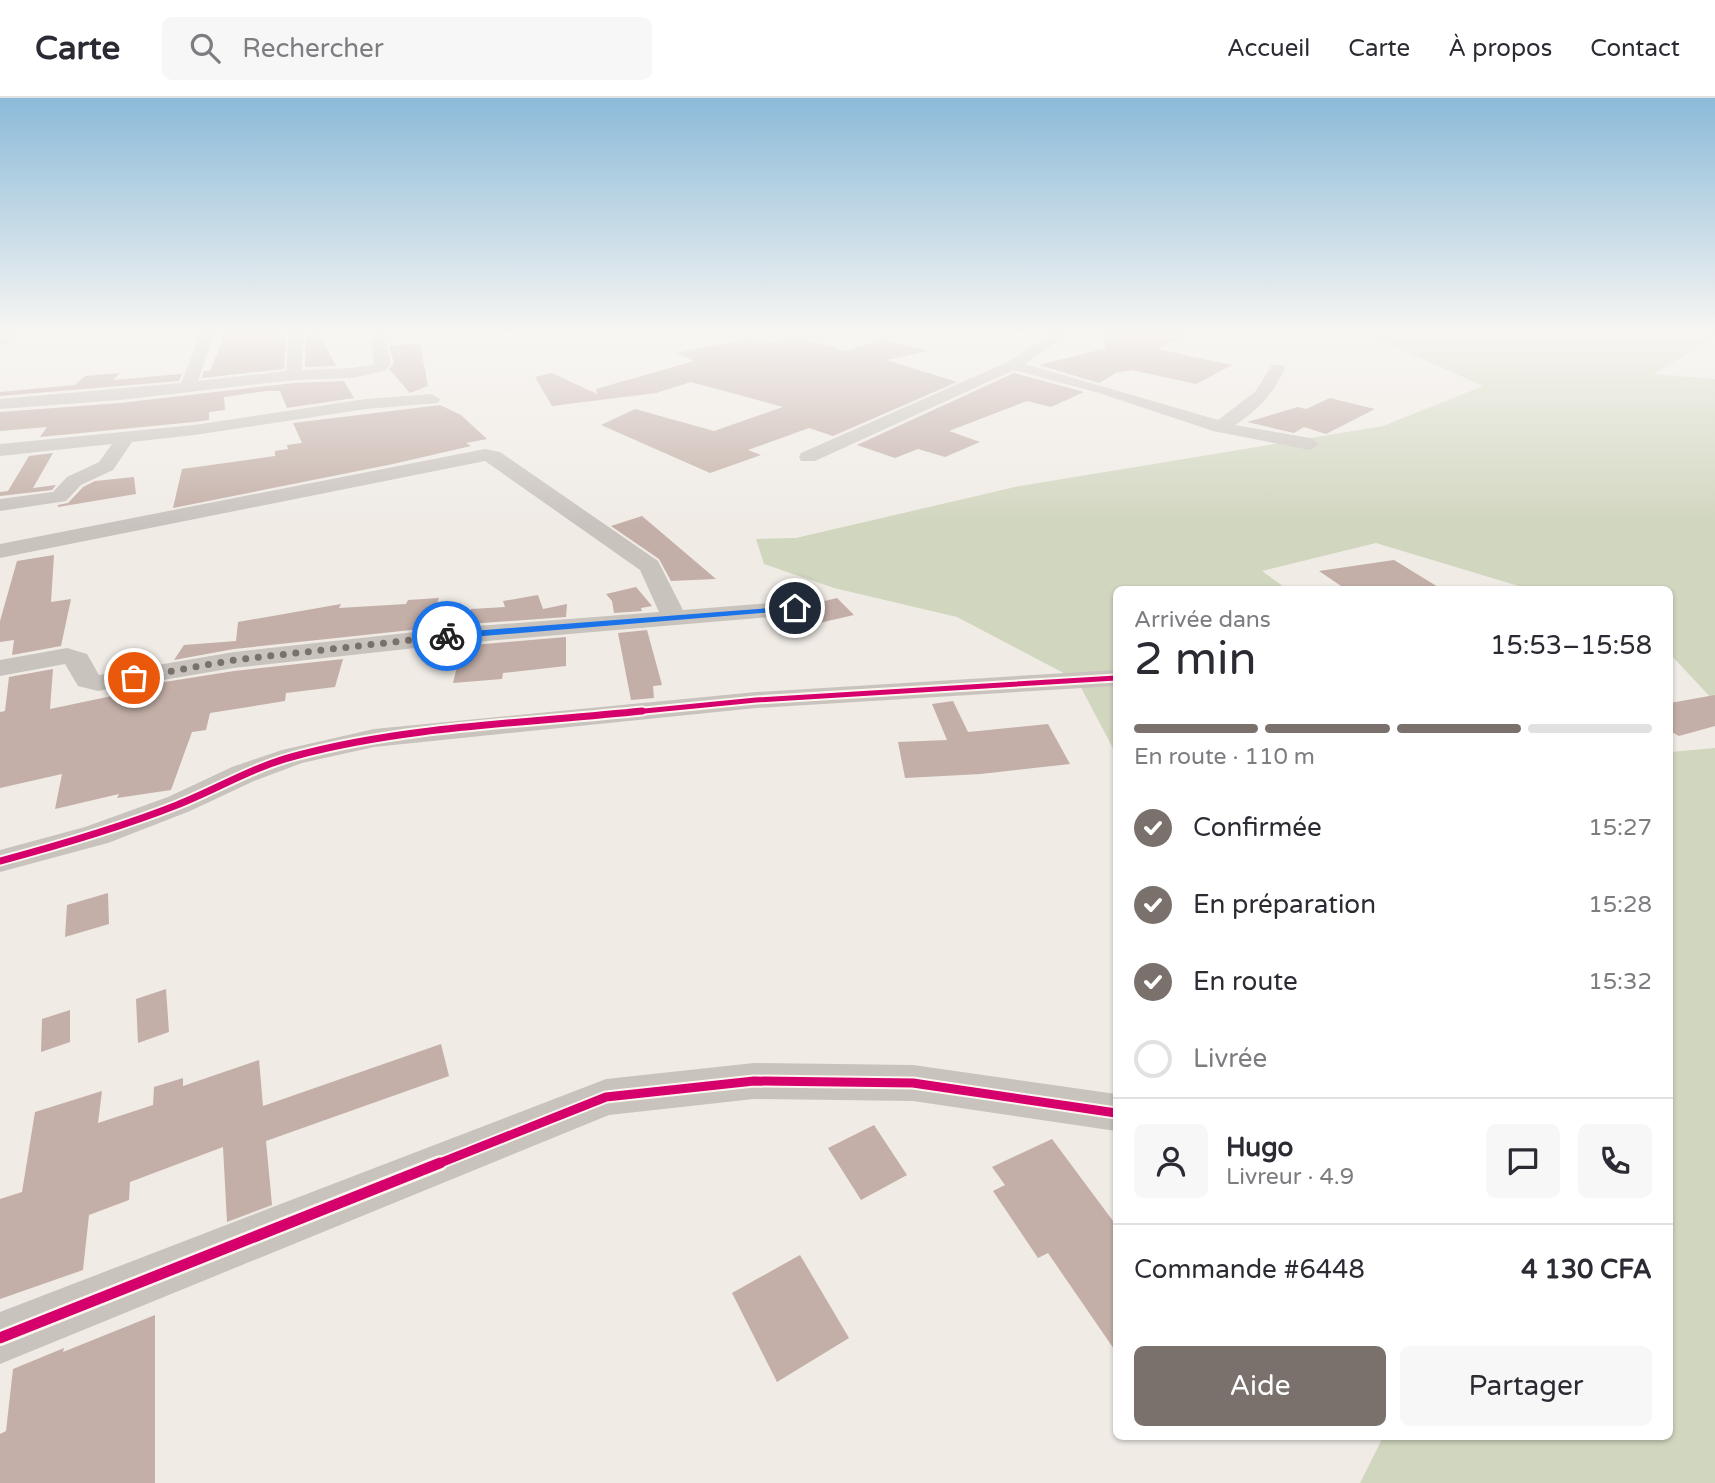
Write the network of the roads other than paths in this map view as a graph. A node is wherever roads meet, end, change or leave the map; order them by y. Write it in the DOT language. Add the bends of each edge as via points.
graph roads {
  1 [pos="93,396"];
  2 [pos="239,396"];
  3 [pos="270,396"];
  4 [pos="945,396"];
  5 [pos="1123,396"];
  6 [pos="1262,396"];
  7 [pos="432,399"];
  8 [pos="265,400"];
  9 [pos="0,404"];
  10 [pos="1219,427"];
  11 [pos="127,436"];
  12 [pos="1310,444"];
  13 [pos="0,450"];
  14 [pos="808,457"];
  15 [pos="0,505"];
  16 [pos="0,551"];
  17 [pos="795,608"];
  18 [pos="674,618"];
  19 [pos="0,668"];
  20 [pos="1113,678"];
  21 [pos="0,861"];
  22 [pos="1113,1112"];
  23 [pos="0,1338"];
  1 -- 9 [label="street"];
  2 -- 8 [label="street"];
  3 -- 8 [label="street"];
  4 -- 14 [label="street"];
  5 -- 10 [label="street"];
  6 -- 10 [label="street" via="1247,411"];
  7 -- 8 [label="street" via="366,404"];
  8 -- 11 [label="street"];
  10 -- 12 [label="street"];
  11 -- 13 [label="street"];
  11 -- 15 [label="street" via="106,466 74,481 60,497"];
  16 -- 18 [label="street" via="485,455 650,566"];
  17 -- 18 [label="street"];
  18 -- 19 [label="street" via="234,660 98,683 88,680 78,660 67,656"];
  20 -- 21 [label="street" via="755,700 374,738 293,755 96,835"];
  22 -- 23 [label="street" via="913,1083 754,1081 607,1097"];
}
